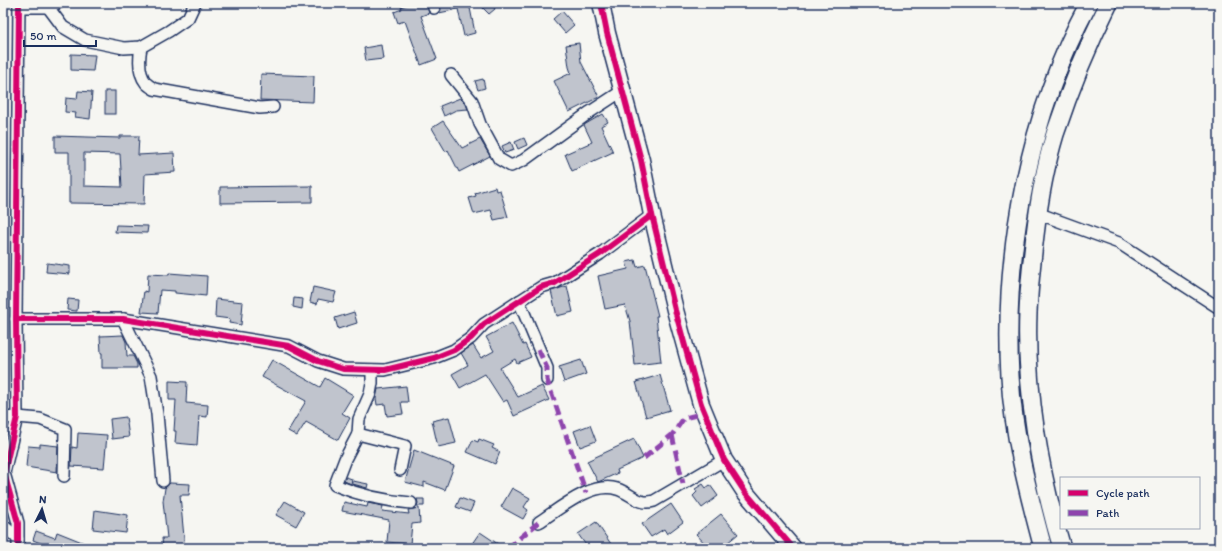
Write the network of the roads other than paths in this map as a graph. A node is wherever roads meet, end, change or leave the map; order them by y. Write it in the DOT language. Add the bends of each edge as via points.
graph roads {
  1 [pos="195,3"];
  2 [pos="601,3"];
  3 [pos="1089,3"];
  4 [pos="1109,3"];
  5 [pos="19,5"];
  6 [pos="53,5"];
  7 [pos="141,48"];
  8 [pos="451,75"];
  9 [pos="622,91"];
  10 [pos="273,107"];
  11 [pos="1038,213"];
  12 [pos="652,215"];
  13 [pos="519,301"];
  14 [pos="1219,308"];
  15 [pos="16,319"];
  16 [pos="123,319"];
  17 [pos="372,370"];
  18 [pos="547,380"];
  19 [pos="17,417"];
  20 [pos="3,418"];
  21 [pos="358,434"];
  22 [pos="724,460"];
  23 [pos="400,470"];
  24 [pos="4,473"];
  25 [pos="64,476"];
  26 [pos="163,481"];
  27 [pos="411,503"];
  28 [pos="539,522"];
  29 [pos="3,525"];
  30 [pos="18,544"];
  31 [pos="793,548"];
  32 [pos="1043,548"];
  33 [pos="1062,548"];
  1 -- 7 [label="street" via="188,18"];
  2 -- 9 [label="street" via="606,33"];
  3 -- 32 [label="main road" via="1054,82 1034,141 1022,195 1009,303 1010,377 1016,429"];
  4 -- 11 [label="main road" via="1093,35 1055,135"];
  5 -- 6 [label="street"];
  5 -- 15 [label="street"];
  6 -- 7 [label="street" via="63,27 85,40 124,48"];
  7 -- 10 [label="street" via="141,70 145,82 154,89 260,108"];
  8 -- 9 [label="street" via="472,101 480,124 499,158 511,166 524,160"];
  9 -- 12 [label="street" via="641,160"];
  11 -- 14 [label="street" via="1119,243"];
  11 -- 33 [label="main road" via="1028,314 1029,364 1034,422 1044,479"];
  12 -- 13 [label="street" via="600,254 555,283 541,287"];
  12 -- 22 [label="street" via="675,310 702,404"];
  13 -- 17 [label="street" via="484,324 471,338 454,350 434,358 385,370"];
  13 -- 18 [label="street" via="547,368"];
  15 -- 16 [label="street"];
  15 -- 19 [label="street"];
  16 -- 17 [label="street" via="289,346 329,365 343,369"];
  16 -- 26 [label="street" via="151,376"];
  17 -- 21 [label="street" via="370,394 359,419"];
  19 -- 20 [label="street"];
  19 -- 24 [label="street"];
  19 -- 25 [label="street" via="40,419 65,430"];
  21 -- 23 [label="street" via="405,446"];
  21 -- 27 [label="street" via="335,485 350,492"];
  22 -- 28 [label="street" via="654,501 642,502 619,489 602,488 582,494"];
  22 -- 31 [label="street" via="744,492"];
  24 -- 30 [label="street" via="18,523"];
  29 -- 30 [label="street"];
}
